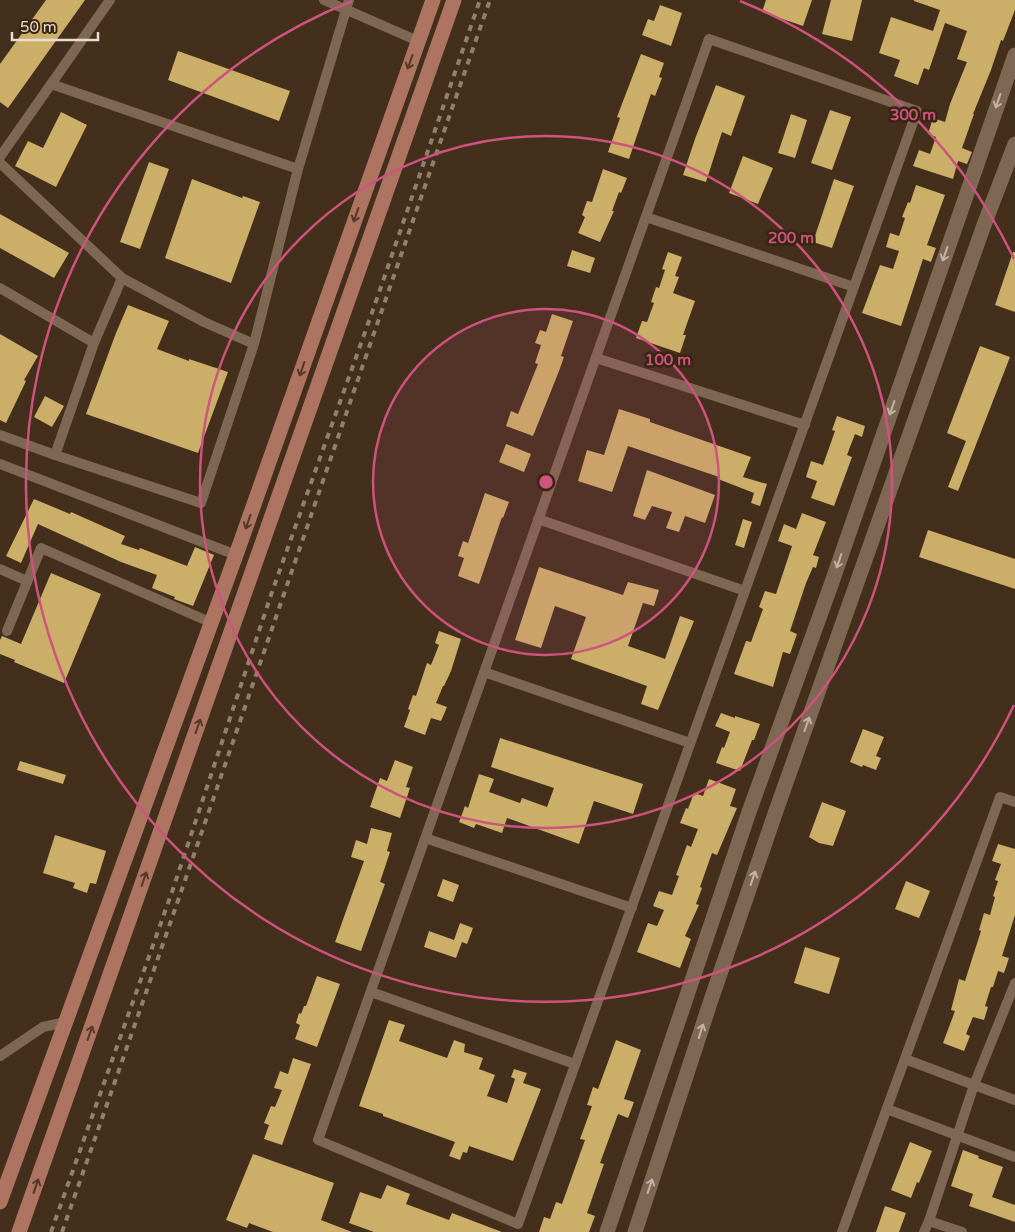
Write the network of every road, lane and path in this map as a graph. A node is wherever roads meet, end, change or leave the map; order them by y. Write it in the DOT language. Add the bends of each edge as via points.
graph roads {
  1 [pos="110,0"];
  2 [pos="324,0"];
  3 [pos="432,0"];
  4 [pos="454,0"];
  5 [pos="348,5"];
  6 [pos="418,41"];
  7 [pos="1013,63"];
  8 [pos="51,84"];
  9 [pos="1015,144"];
  10 [pos="0,157"];
  11 [pos="0,163"];
  12 [pos="298,169"];
  13 [pos="646,218"];
  14 [pos="122,278"];
  15 [pos="854,287"];
  16 [pos="0,288"];
  17 [pos="94,343"];
  18 [pos="254,344"];
  19 [pos="596,358"];
  20 [pos="804,425"];
  21 [pos="0,435"];
  22 [pos="55,455"];
  23 [pos="0,464"];
  24 [pos="538,518"];
  25 [pos="236,555"];
  26 [pos="0,569"];
  27 [pos="27,581"];
  28 [pos="745,591"];
  29 [pos="212,623"];
  30 [pos="7,630"];
  31 [pos="484,672"];
  32 [pos="690,743"];
  33 [pos="1015,802"];
  34 [pos="426,838"];
  35 [pos="632,908"];
  36 [pos="1015,983"];
  37 [pos="371,992"];
  38 [pos="1013,994"];
  39 [pos="66,1022"];
  40 [pos="0,1056"];
  41 [pos="905,1060"];
  42 [pos="576,1064"];
  43 [pos="974,1085"];
  44 [pos="1015,1100"];
  45 [pos="887,1109"];
  46 [pos="957,1136"];
  47 [pos="1015,1157"];
  48 [pos="0,1202"];
  49 [pos="929,1221"];
  50 [pos="21,1229"];
  51 [pos="607,1232"];
  52 [pos="635,1232"];
  53 [pos="842,1232"];
  54 [pos="924,1232"];
  55 [pos="962,1232"];
  1 -- 8 [label="street"];
  2 -- 5 [label="street"];
  3 -- 6 [label="main road"];
  50 -- 4 [label="main road, one-way"];
  5 -- 6 [label="street"];
  5 -- 12 [label="street"];
  6 -- 25 [label="main road, one-way"];
  7 -- 51 [label="street, one-way" via="749,812"];
  8 -- 10 [label="street"];
  8 -- 12 [label="street"];
  52 -- 9 [label="street, one-way" via="777,808"];
  11 -- 14 [label="street"];
  12 -- 18 [label="street"];
  13 -- 15 [label="street"];
  13 -- 15 [label="street" via="709,39 917,111"];
  13 -- 19 [label="street"];
  14 -- 17 [label="street"];
  14 -- 18 [label="street" via="204,322"];
  15 -- 20 [label="street"];
  16 -- 17 [label="street"];
  17 -- 22 [label="street"];
  18 -- 22 [label="street" via="201,503"];
  19 -- 20 [label="street"];
  19 -- 24 [label="street"];
  20 -- 28 [label="street"];
  21 -- 22 [label="street"];
  23 -- 25 [label="street"];
  24 -- 28 [label="street"];
  24 -- 31 [label="street"];
  25 -- 29 [label="main road"];
  26 -- 27 [label="street"];
  27 -- 29 [label="street" via="40,548"];
  27 -- 30 [label="street"];
  28 -- 32 [label="street"];
  29 -- 39 [label="main road"];
  31 -- 32 [label="street"];
  31 -- 34 [label="street"];
  32 -- 35 [label="street"];
  33 -- 41 [label="street" via="1000,797"];
  34 -- 35 [label="street"];
  34 -- 37 [label="street"];
  35 -- 42 [label="street"];
  36 -- 38 [label="street"];
  37 -- 42 [label="street"];
  37 -- 42 [label="street" via="318,1140 518,1224"];
  38 -- 43 [label="street"];
  39 -- 40 [label="street" via="43,1027"];
  39 -- 48 [label="main road"];
  41 -- 43 [label="street"];
  41 -- 45 [label="street"];
  43 -- 44 [label="street"];
  43 -- 46 [label="street"];
  45 -- 46 [label="street"];
  45 -- 53 [label="street"];
  46 -- 47 [label="street"];
  46 -- 49 [label="street"];
  49 -- 54 [label="street"];
  49 -- 55 [label="street"];
}
